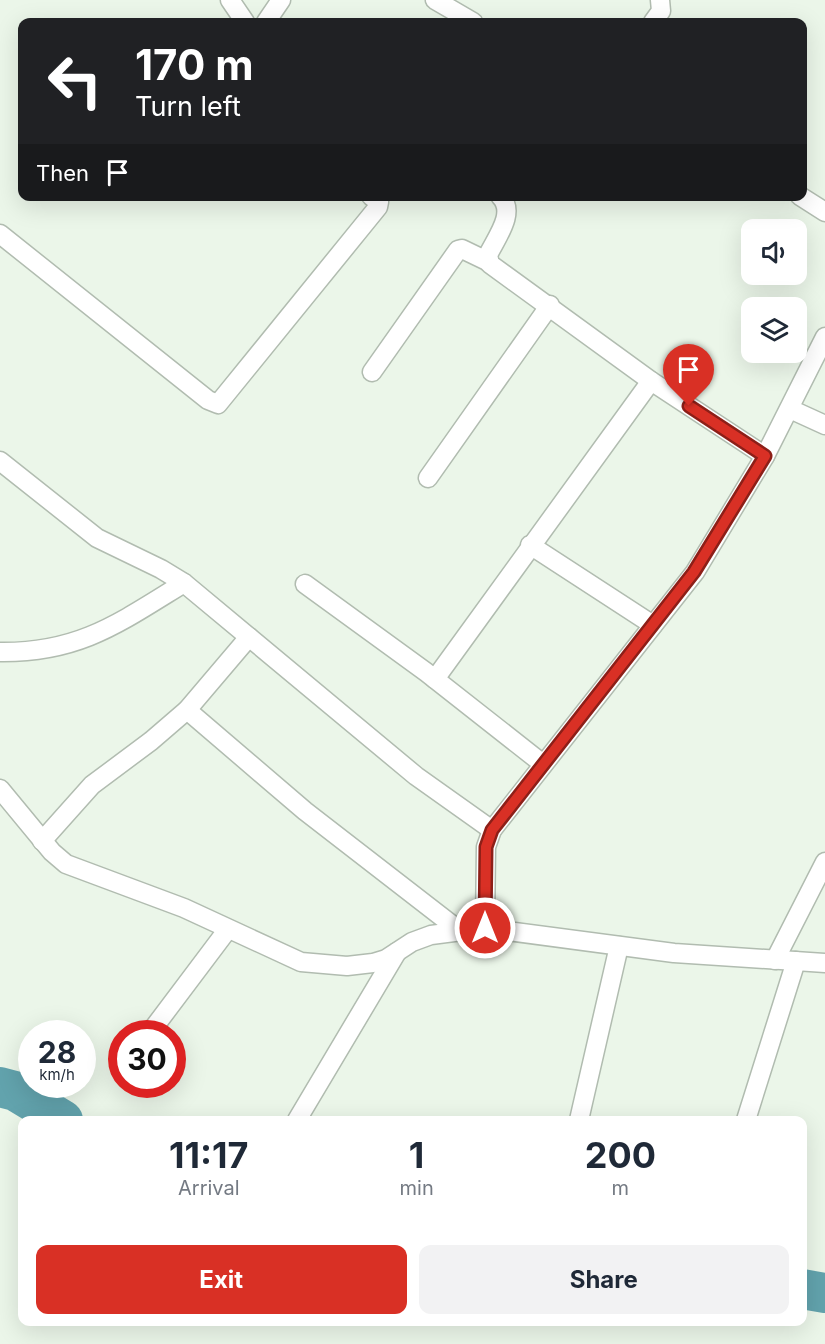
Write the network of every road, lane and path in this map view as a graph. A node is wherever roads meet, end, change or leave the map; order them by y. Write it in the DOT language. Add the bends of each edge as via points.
graph roads {
  1 [pos="230,0"];
  2 [pos="281,0"];
  3 [pos="435,0"];
  4 [pos="660,0"];
  5 [pos="242,18"];
  6 [pos="269,18"];
  7 [pos="466,18"];
  8 [pos="656,18"];
  9 [pos="807,200"];
  10 [pos="378,201"];
  11 [pos="505,201"];
  12 [pos="825,212"];
  13 [pos="0,234"];
  14 [pos="489,262"];
  15 [pos="550,305"];
  16 [pos="825,337"];
  17 [pos="372,372"];
  18 [pos="651,381"];
  19 [pos="790,409"];
  20 [pos="825,425"];
  21 [pos="765,456"];
  22 [pos="0,461"];
  23 [pos="428,478"];
  24 [pos="530,545"];
  25 [pos="184,583"];
  26 [pos="305,584"];
  27 [pos="653,625"];
  28 [pos="249,637"];
  29 [pos="0,652"];
  30 [pos="435,679"];
  31 [pos="187,710"];
  32 [pos="543,764"];
  33 [pos="0,789"];
  34 [pos="492,830"];
  35 [pos="42,841"];
  36 [pos="825,861"];
  37 [pos="485,928"];
  38 [pos="228,929"];
  39 [pos="460,931"];
  40 [pos="619,946"];
  41 [pos="397,952"];
  42 [pos="775,960"];
  43 [pos="796,961"];
  44 [pos="825,963"];
  45 [pos="160,1020"];
  46 [pos="299,1116"];
  47 [pos="580,1116"];
  48 [pos="747,1116"];
  1 -- 5 [label="street"];
  2 -- 6 [label="street"];
  3 -- 7 [label="street"];
  4 -- 8 [label="street" via="661,11"];
  9 -- 12 [label="street"];
  10 -- 13 [label="street" via="378,207 218,404"];
  11 -- 14 [label="street" via="508,211 488,255"];
  14 -- 15 [label="street"];
  14 -- 17 [label="street" via="458,249"];
  15 -- 18 [label="street"];
  15 -- 23 [label="street"];
  16 -- 19 [label="street"];
  18 -- 21 [label="street"];
  18 -- 24 [label="street"];
  19 -- 20 [label="street"];
  19 -- 21 [label="street"];
  21 -- 27 [label="street" via="694,572"];
  22 -- 25 [label="street" via="97,538"];
  24 -- 27 [label="street"];
  24 -- 30 [label="street"];
  25 -- 28 [label="street"];
  25 -- 29 [label="street" via="125,620 83,639 58,648"];
  26 -- 30 [label="street"];
  27 -- 32 [label="street"];
  28 -- 31 [label="street"];
  28 -- 34 [label="street" via="416,776"];
  30 -- 32 [label="street"];
  31 -- 35 [label="street" via="92,785"];
  31 -- 39 [label="street" via="305,812"];
  32 -- 34 [label="street"];
  33 -- 35 [label="street"];
  34 -- 37 [label="street" via="486,847"];
  35 -- 38 [label="street" via="74,867"];
  36 -- 42 [label="street"];
  37 -- 39 [label="street"];
  37 -- 40 [label="street"];
  38 -- 41 [label="street" via="301,962 347,966 373,963"];
  38 -- 45 [label="street"];
  39 -- 41 [label="street" via="431,935"];
  40 -- 42 [label="street"];
  40 -- 47 [label="street"];
  41 -- 46 [label="street"];
  42 -- 43 [label="street"];
  43 -- 44 [label="street"];
  43 -- 48 [label="street"];
}
